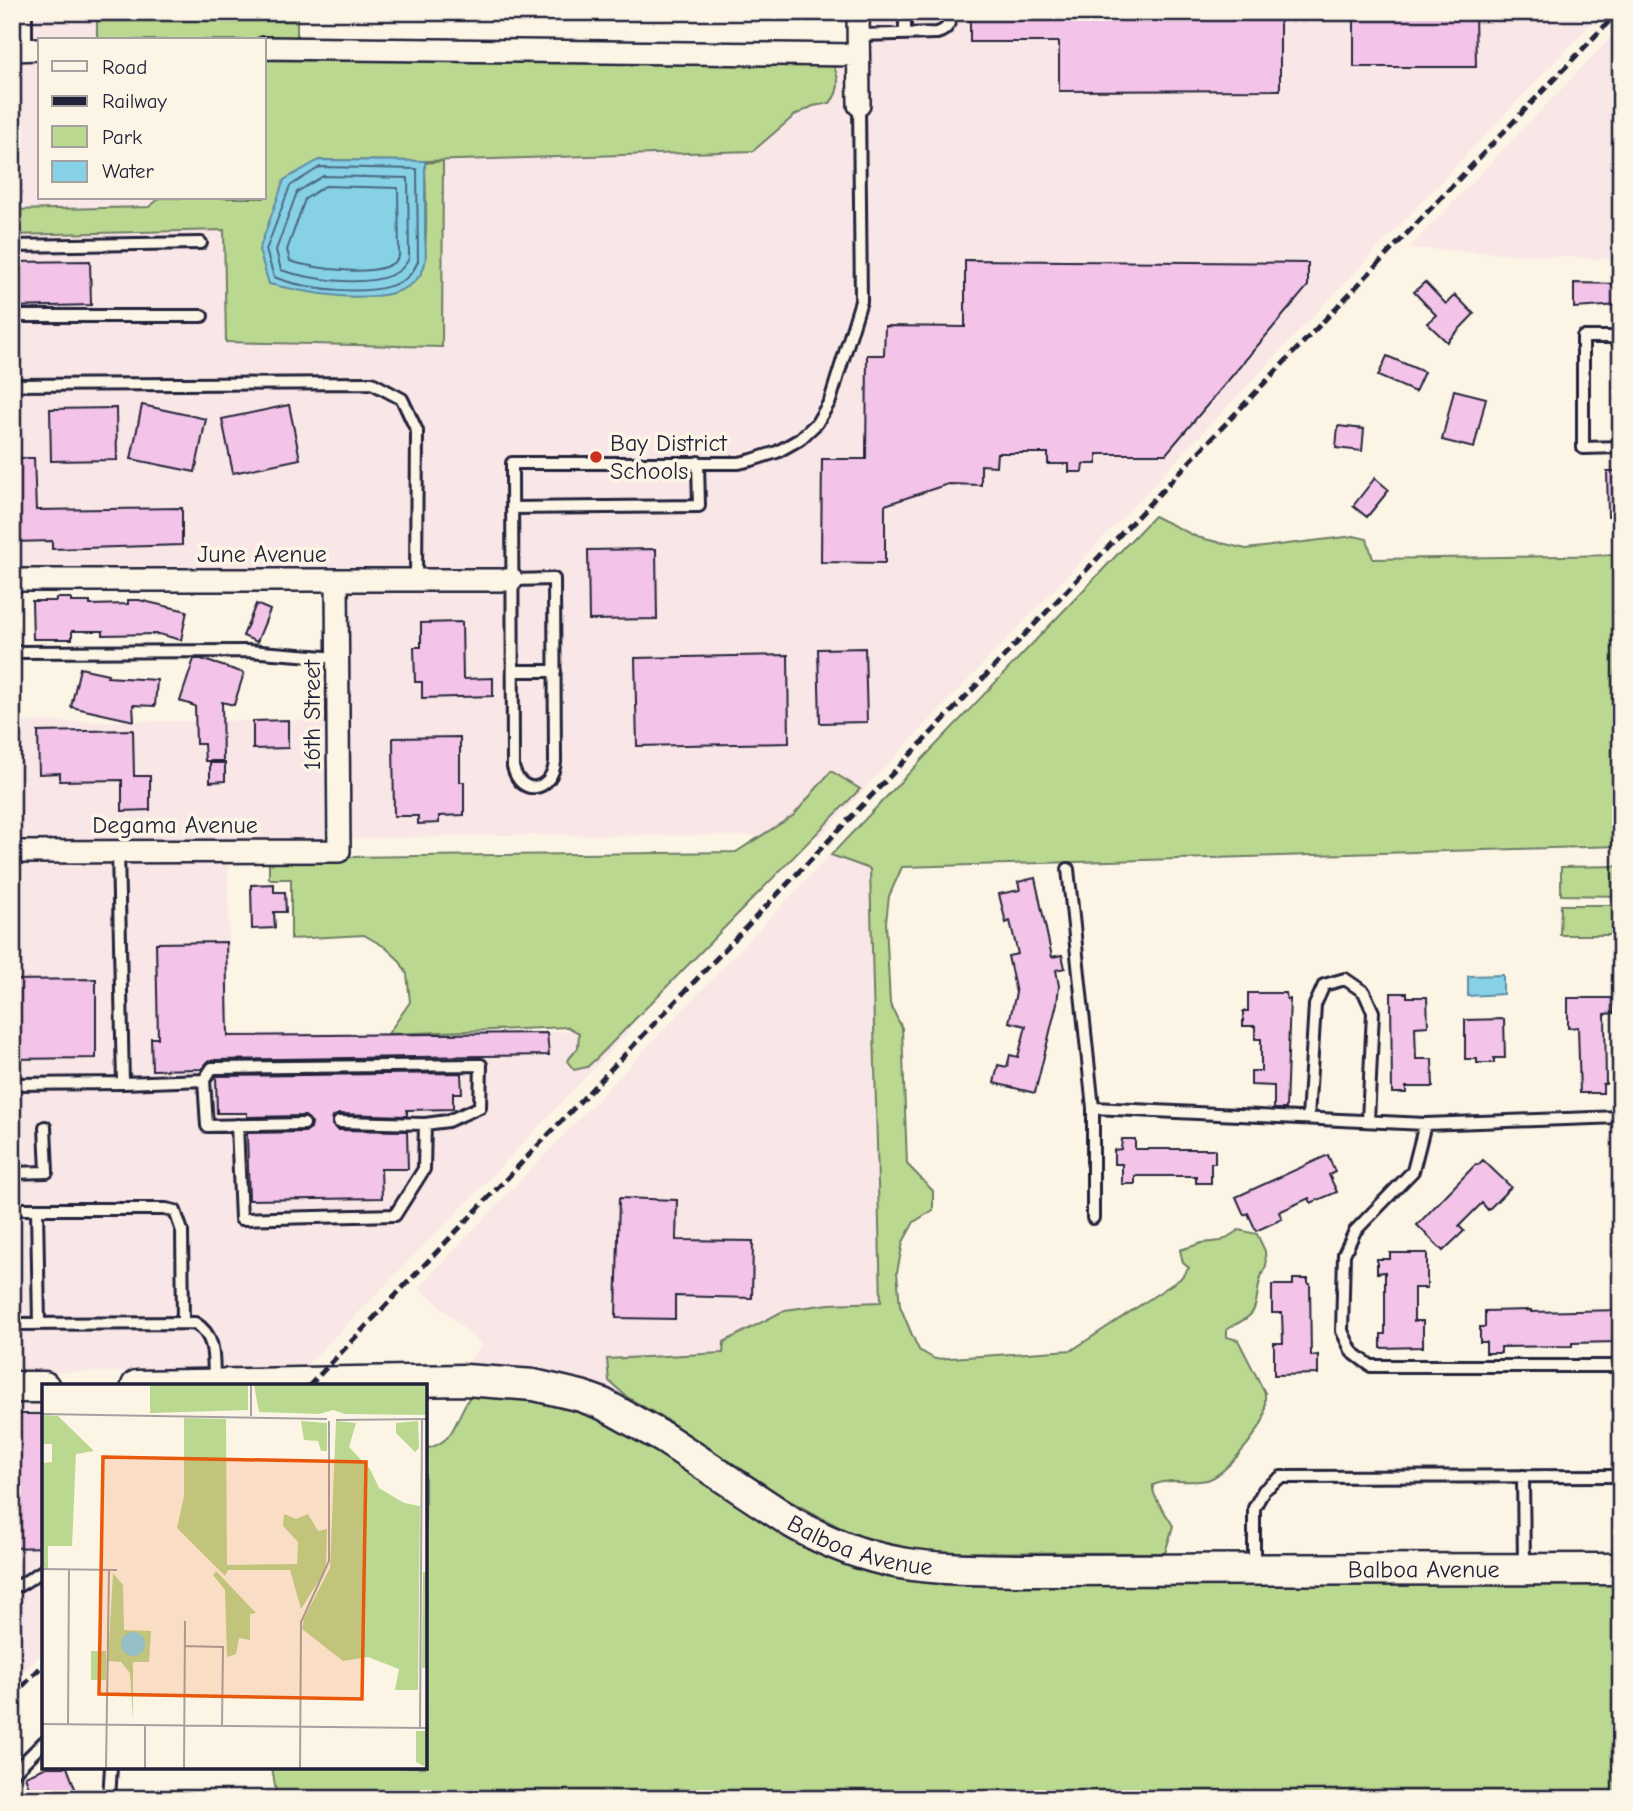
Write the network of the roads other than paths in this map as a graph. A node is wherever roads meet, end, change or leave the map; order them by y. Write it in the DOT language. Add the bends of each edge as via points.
graph roads {
  1 [pos="26,12"];
  2 [pos="858,12"];
  3 [pos="905,12"];
  4 [pos="951,12"];
  5 [pos="905,34"];
  6 [pos="858,45"];
  7 [pos="266,48"];
  8 [pos="26,49"];
  9 [pos="859,105"];
  10 [pos="201,243"];
  11 [pos="12,246"];
  12 [pos="12,316"];
  13 [pos="202,316"];
  14 [pos="1621,341"];
  15 [pos="12,385"];
  16 [pos="1621,447"];
  17 [pos="698,463"];
  18 [pos="512,508"];
  19 [pos="512,579"];
  20 [pos="12,580"];
  21 [pos="337,580"];
  22 [pos="416,580"];
  23 [pos="12,652"];
  24 [pos="338,658"];
  25 [pos="513,671"];
  26 [pos="555,671"];
  27 [pos="338,850"];
  28 [pos="118,851"];
  29 [pos="12,852"];
  30 [pos="1068,869"];
  31 [pos="204,1080"];
  32 [pos="123,1083"];
  33 [pos="12,1084"];
  34 [pos="1093,1108"];
  35 [pos="1621,1117"];
  36 [pos="1308,1118"];
  37 [pos="1368,1121"];
  38 [pos="340,1122"];
  39 [pos="304,1124"];
  40 [pos="425,1124"];
  41 [pos="1425,1124"];
  42 [pos="237,1125"];
  43 [pos="46,1128"];
  44 [pos="12,1173"];
  45 [pos="12,1209"];
  46 [pos="37,1209"];
  47 [pos="1093,1218"];
  48 [pos="183,1322"];
  49 [pos="12,1324"];
  50 [pos="40,1324"];
  51 [pos="1621,1366"];
  52 [pos="214,1384"];
  53 [pos="377,1384"];
  54 [pos="12,1387"];
  55 [pos="42,1387"];
  56 [pos="1523,1476"];
  57 [pos="1621,1476"];
  58 [pos="1254,1569"];
  59 [pos="1524,1569"];
  60 [pos="1621,1569"];
  61 [pos="42,1571"];
  62 [pos="12,1585"];
  63 [pos="42,1744"];
  64 [pos="111,1769"];
  65 [pos="12,1774"];
  66 [pos="109,1799"];
  1 -- 8 [label="lane"];
  2 -- 6 [label="street"];
  3 -- 5 [label="lane"];
  4 -- 5 [label="lane" via="943,31"];
  5 -- 6 [label="lane"];
  6 -- 7 [label="street"];
  6 -- 9 [label="street"];
  9 -- 17 [label="lane" via="861,301 830,401 808,432 777,452 738,463"];
  10 -- 11 [label="lane"];
  12 -- 13 [label="lane"];
  14 -- 16 [label="lane" via="1583,337 1583,448"];
  15 -- 22 [label="lane" via="372,383 402,399 417,431"];
  17 -- 18 [label="lane" via="699,506"];
  17 -- 18 [label="lane" via="512,463"];
  18 -- 19 [label="lane"];
  19 -- 22 [label="street, June Avenue"];
  19 -- 25 [label="lane"];
  19 -- 26 [label="lane" via="554,579"];
  20 -- 21 [label="street, June Avenue"];
  21 -- 22 [label="street, June Avenue"];
  21 -- 24 [label="street, 16th Street"];
  23 -- 24 [label="lane" via="248,651"];
  24 -- 27 [label="street, 16th Street"];
  25 -- 26 [label="lane"];
  25 -- 26 [label="lane" via="514,769 520,782 533,788 549,781 554,771"];
  27 -- 28 [label="street, Degama Avenue"];
  28 -- 29 [label="street, Degama Avenue"];
  28 -- 32 [label="lane"];
  30 -- 34 [label="lane"];
  31 -- 32 [label="lane"];
  31 -- 40 [label="lane" via="212,1068 481,1065 480,1107 448,1121"];
  31 -- 42 [label="lane" via="207,1126"];
  32 -- 33 [label="lane"];
  34 -- 36 [label="lane"];
  34 -- 47 [label="lane"];
  35 -- 41 [label="lane"];
  36 -- 37 [label="lane"];
  36 -- 37 [label="lane" via="1315,1005 1324,985 1345,979 1364,992 1373,1012"];
  37 -- 41 [label="lane"];
  38 -- 40 [label="lane"];
  39 -- 42 [label="lane"];
  40 -- 42 [label="lane" via="424,1170 395,1215 241,1219"];
  41 -- 51 [label="lane" via="1413,1171 1355,1231 1344,1254 1342,1331 1352,1352 1371,1366"];
  43 -- 44 [label="lane" via="47,1172"];
  45 -- 46 [label="lane"];
  46 -- 48 [label="lane" via="175,1211 182,1231"];
  46 -- 50 [label="lane"];
  48 -- 50 [label="lane"];
  48 -- 52 [label="lane" via="202,1327 213,1344"];
  49 -- 50 [label="lane"];
  53 -- 58 [label="street, Balboa Avenue" via="502,1382 581,1396 635,1420 810,1532 851,1552 890,1563 975,1570"];
  54 -- 55 [label="street"];
  56 -- 57 [label="lane"];
  56 -- 58 [label="lane" via="1281,1477 1264,1490 1254,1508"];
  56 -- 59 [label="lane"];
  58 -- 59 [label="street, Balboa Avenue"];
  59 -- 60 [label="street, Balboa Avenue"];
  61 -- 62 [label="lane"];
  63 -- 65 [label="lane"];
  64 -- 66 [label="lane"];
}
